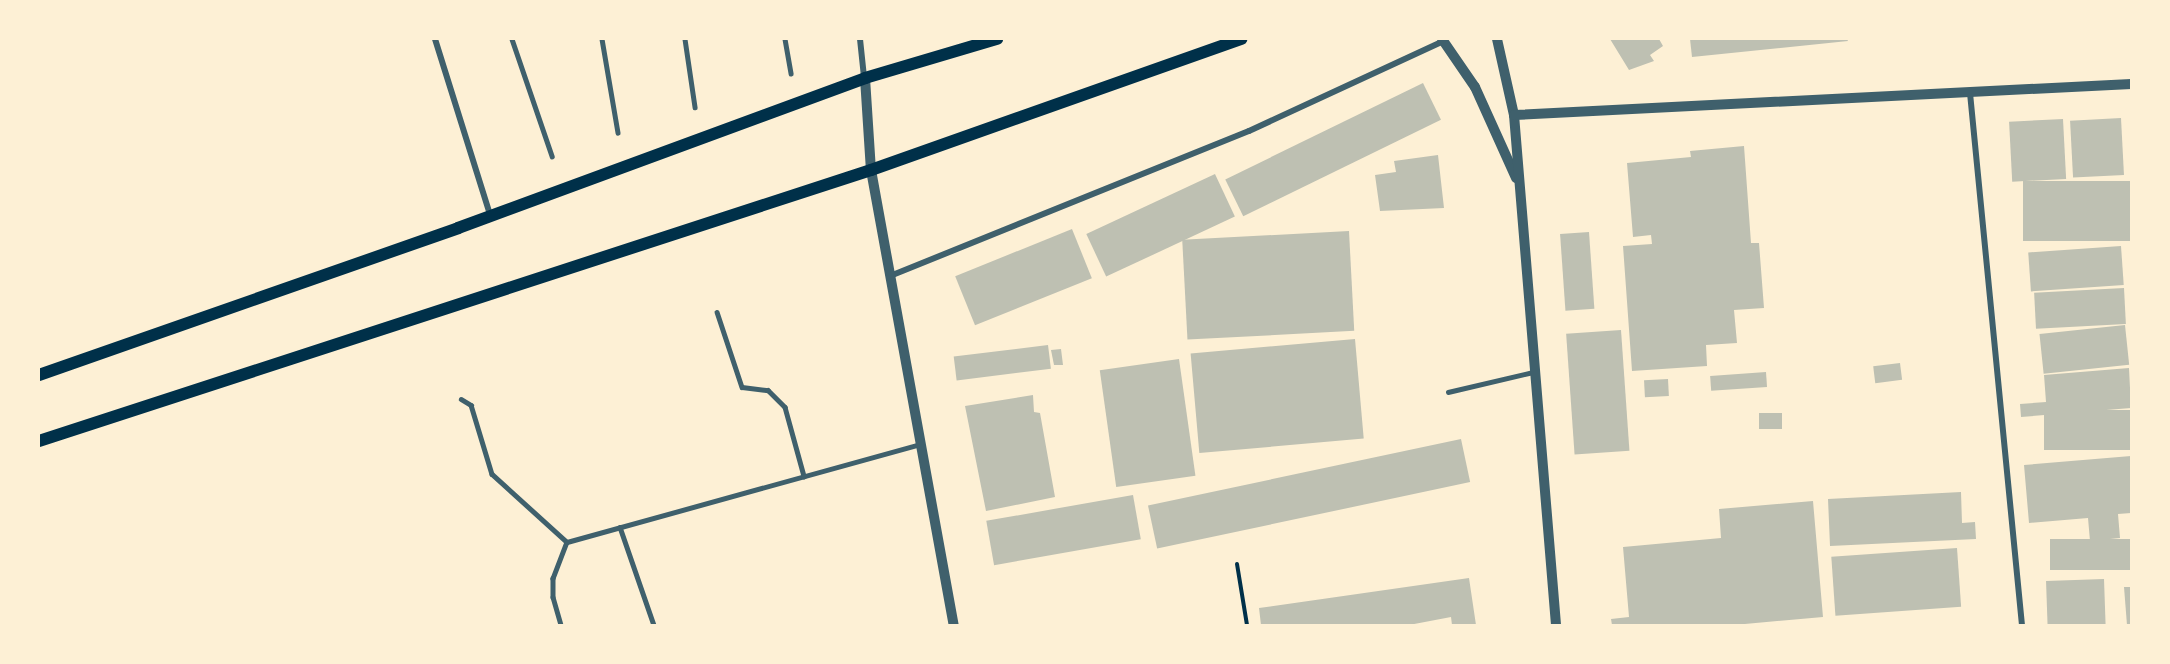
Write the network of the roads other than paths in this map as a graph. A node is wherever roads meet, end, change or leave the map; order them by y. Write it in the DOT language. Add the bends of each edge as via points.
graph roads {
  1 [pos="435,39"];
  2 [pos="512,39"];
  3 [pos="602,39"];
  4 [pos="685,39"];
  5 [pos="785,39"];
  6 [pos="860,39"];
  7 [pos="997,39"];
  8 [pos="1241,39"];
  9 [pos="1497,39"];
  10 [pos="1443,40"];
  11 [pos="791,73"];
  12 [pos="864,78"];
  13 [pos="2131,84"];
  14 [pos="1970,93"];
  15 [pos="695,107"];
  16 [pos="1514,115"];
  17 [pos="618,133"];
  18 [pos="552,156"];
  19 [pos="871,170"];
  20 [pos="1520,186"];
  21 [pos="491,216"];
  22 [pos="890,276"];
  23 [pos="717,312"];
  24 [pos="1534,372"];
  25 [pos="39,375"];
  26 [pos="1448,392"];
  27 [pos="461,399"];
  28 [pos="39,441"];
  29 [pos="920,443"];
  30 [pos="804,476"];
  31 [pos="620,527"];
  32 [pos="567,542"];
  33 [pos="561,625"];
  34 [pos="654,625"];
  35 [pos="954,625"];
  36 [pos="1556,625"];
  37 [pos="2022,625"];
  1 -- 21 [label="street"];
  2 -- 18 [label="lane"];
  3 -- 17 [label="lane"];
  4 -- 15 [label="lane"];
  5 -- 11 [label="lane"];
  6 -- 12 [label="street"];
  7 -- 12 [label="main road"];
  8 -- 19 [label="main road"];
  9 -- 16 [label="street"];
  10 -- 20 [label="street" via="1474,87"];
  10 -- 22 [label="street" via="1248,131"];
  12 -- 19 [label="street"];
  12 -- 21 [label="main road"];
  13 -- 14 [label="street"];
  14 -- 16 [label="street"];
  14 -- 37 [label="street"];
  16 -- 20 [label="street"];
  19 -- 22 [label="street"];
  19 -- 28 [label="main road"];
  20 -- 24 [label="street"];
  21 -- 25 [label="main road"];
  22 -- 29 [label="street"];
  23 -- 30 [label="lane" via="742,387 768,390 785,407"];
  24 -- 26 [label="lane"];
  24 -- 36 [label="street"];
  27 -- 32 [label="lane" via="471,405 492,474"];
  29 -- 30 [label="lane"];
  29 -- 35 [label="street"];
  30 -- 31 [label="lane"];
  31 -- 32 [label="lane"];
  31 -- 34 [label="lane"];
  32 -- 33 [label="lane" via="554,578 553,597"];
}
